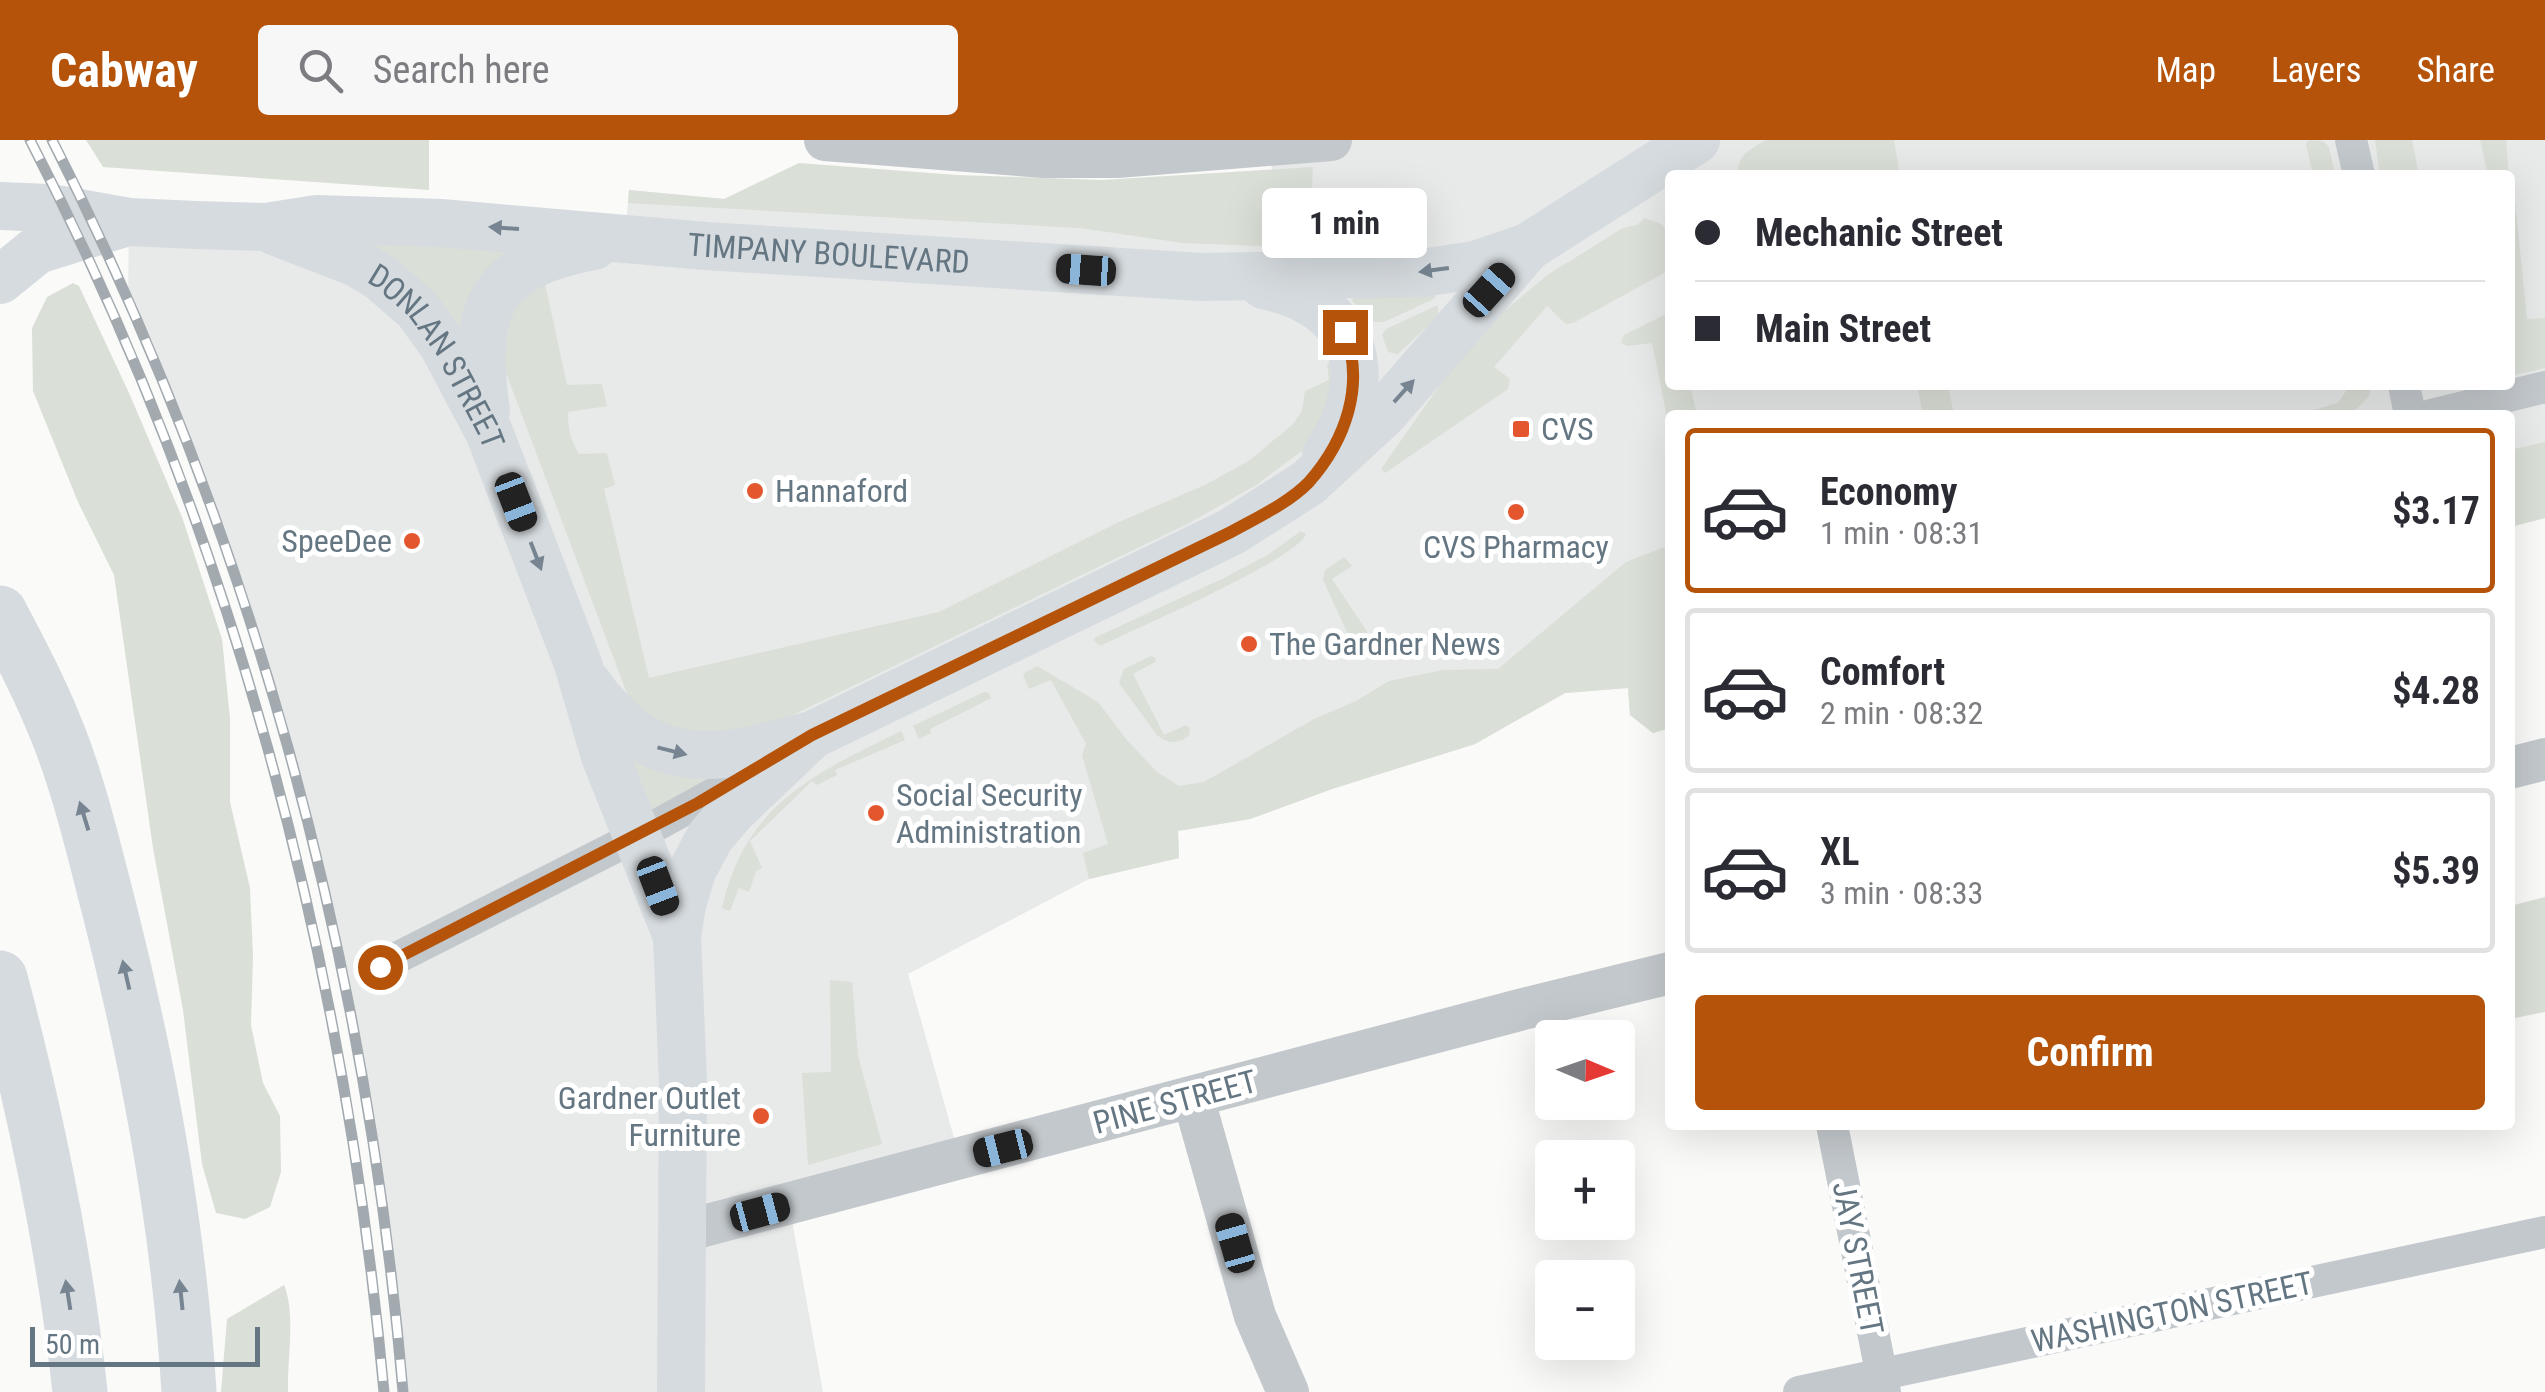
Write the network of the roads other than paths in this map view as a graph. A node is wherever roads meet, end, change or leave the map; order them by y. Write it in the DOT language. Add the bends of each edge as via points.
graph roads {
  1 [pos="825,140"];
  2 [pos="1331,140"];
  3 [pos="2351,140"];
  4 [pos="1688,142"];
  5 [pos="2358,170"];
  6 [pos="0,206"];
  7 [pos="129,222"];
  8 [pos="266,227"];
  9 [pos="637,238"];
  10 [pos="1528,247"];
  11 [pos="1201,277"];
  12 [pos="0,280"];
  13 [pos="2545,387"];
  14 [pos="2452,410"];
  15 [pos="489,432"];
  16 [pos="1308,483"];
  17 [pos="0,613"];
  18 [pos="578,664"];
  19 [pos="812,735"];
  20 [pos="2545,760"];
  21 [pos="2515,767"];
  22 [pos="637,836"];
  23 [pos="678,936"];
  24 [pos="380,967"];
  25 [pos="1665,974"];
  26 [pos="0,978"];
  27 [pos="1193,1097"];
  28 [pos="1833,1130"];
  29 [pos="682,1232"];
  30 [pos="2545,1232"];
  31 [pos="1883,1383"];
  32 [pos="80,1392"];
  33 [pos="189,1392"];
  34 [pos="681,1392"];
  35 [pos="1288,1392"];
  36 [pos="1798,1392"];
  1 -- 2 [label="street" via="1062,157"];
  3 -- 5 [label="street"];
  4 -- 10 [label="main road"];
  6 -- 7 [label="main road, TIMPANY BOULEVARD"];
  7 -- 8 [label="main road, TIMPANY BOULEVARD"];
  7 -- 12 [label="main road, TIMPANY BOULEVARD" via="36,250"];
  9 -- 8 [label="main road, TIMPANY BOULEVARD, one-way" via="317,219"];
  8 -- 15 [label="main road, DONLAN STREET" via="357,263 406,298 443,345"];
  9 -- 11 [label="main road, TIMPANY BOULEVARD"];
  9 -- 15 [label="main road" via="560,253 522,268 500,291 480,342"];
  10 -- 11 [label="main road, TIMPANY BOULEVARD, one-way" via="1488,262 1422,272"];
  16 -- 10 [label="main road, one-way" via="1384,414"];
  11 -- 16 [label="main road" via="1294,291 1345,332 1355,388 1342,431"];
  13 -- 14 [label="street"];
  15 -- 18 [label="main road, DONLAN STREET, one-way"];
  16 -- 19 [label="main road" via="1231,532"];
  33 -- 17 [label="highway, one-way" via="168,1188 114,928 58,733"];
  18 -- 19 [label="main road, one-way" via="606,708 662,750 727,756"];
  18 -- 22 [label="main road, DONLAN STREET"];
  19 -- 22 [label="street"];
  19 -- 23 [label="main road" via="710,836 692,871"];
  20 -- 21 [label="street"];
  22 -- 23 [label="main road, DONLAN STREET"];
  22 -- 24 [label="street"];
  23 -- 29 [label="main road"];
  25 -- 27 [label="street, PINE STREET"];
  32 -- 26 [label="highway, one-way" via="44,1159"];
  27 -- 29 [label="street, PINE STREET"];
  27 -- 35 [label="street" via="1256,1316"];
  28 -- 31 [label="street, JAY STREET"];
  29 -- 34 [label="main road"];
  30 -- 31 [label="street, WASHINGTON STREET"];
  31 -- 36 [label="street, WASHINGTON STREET"];
}
